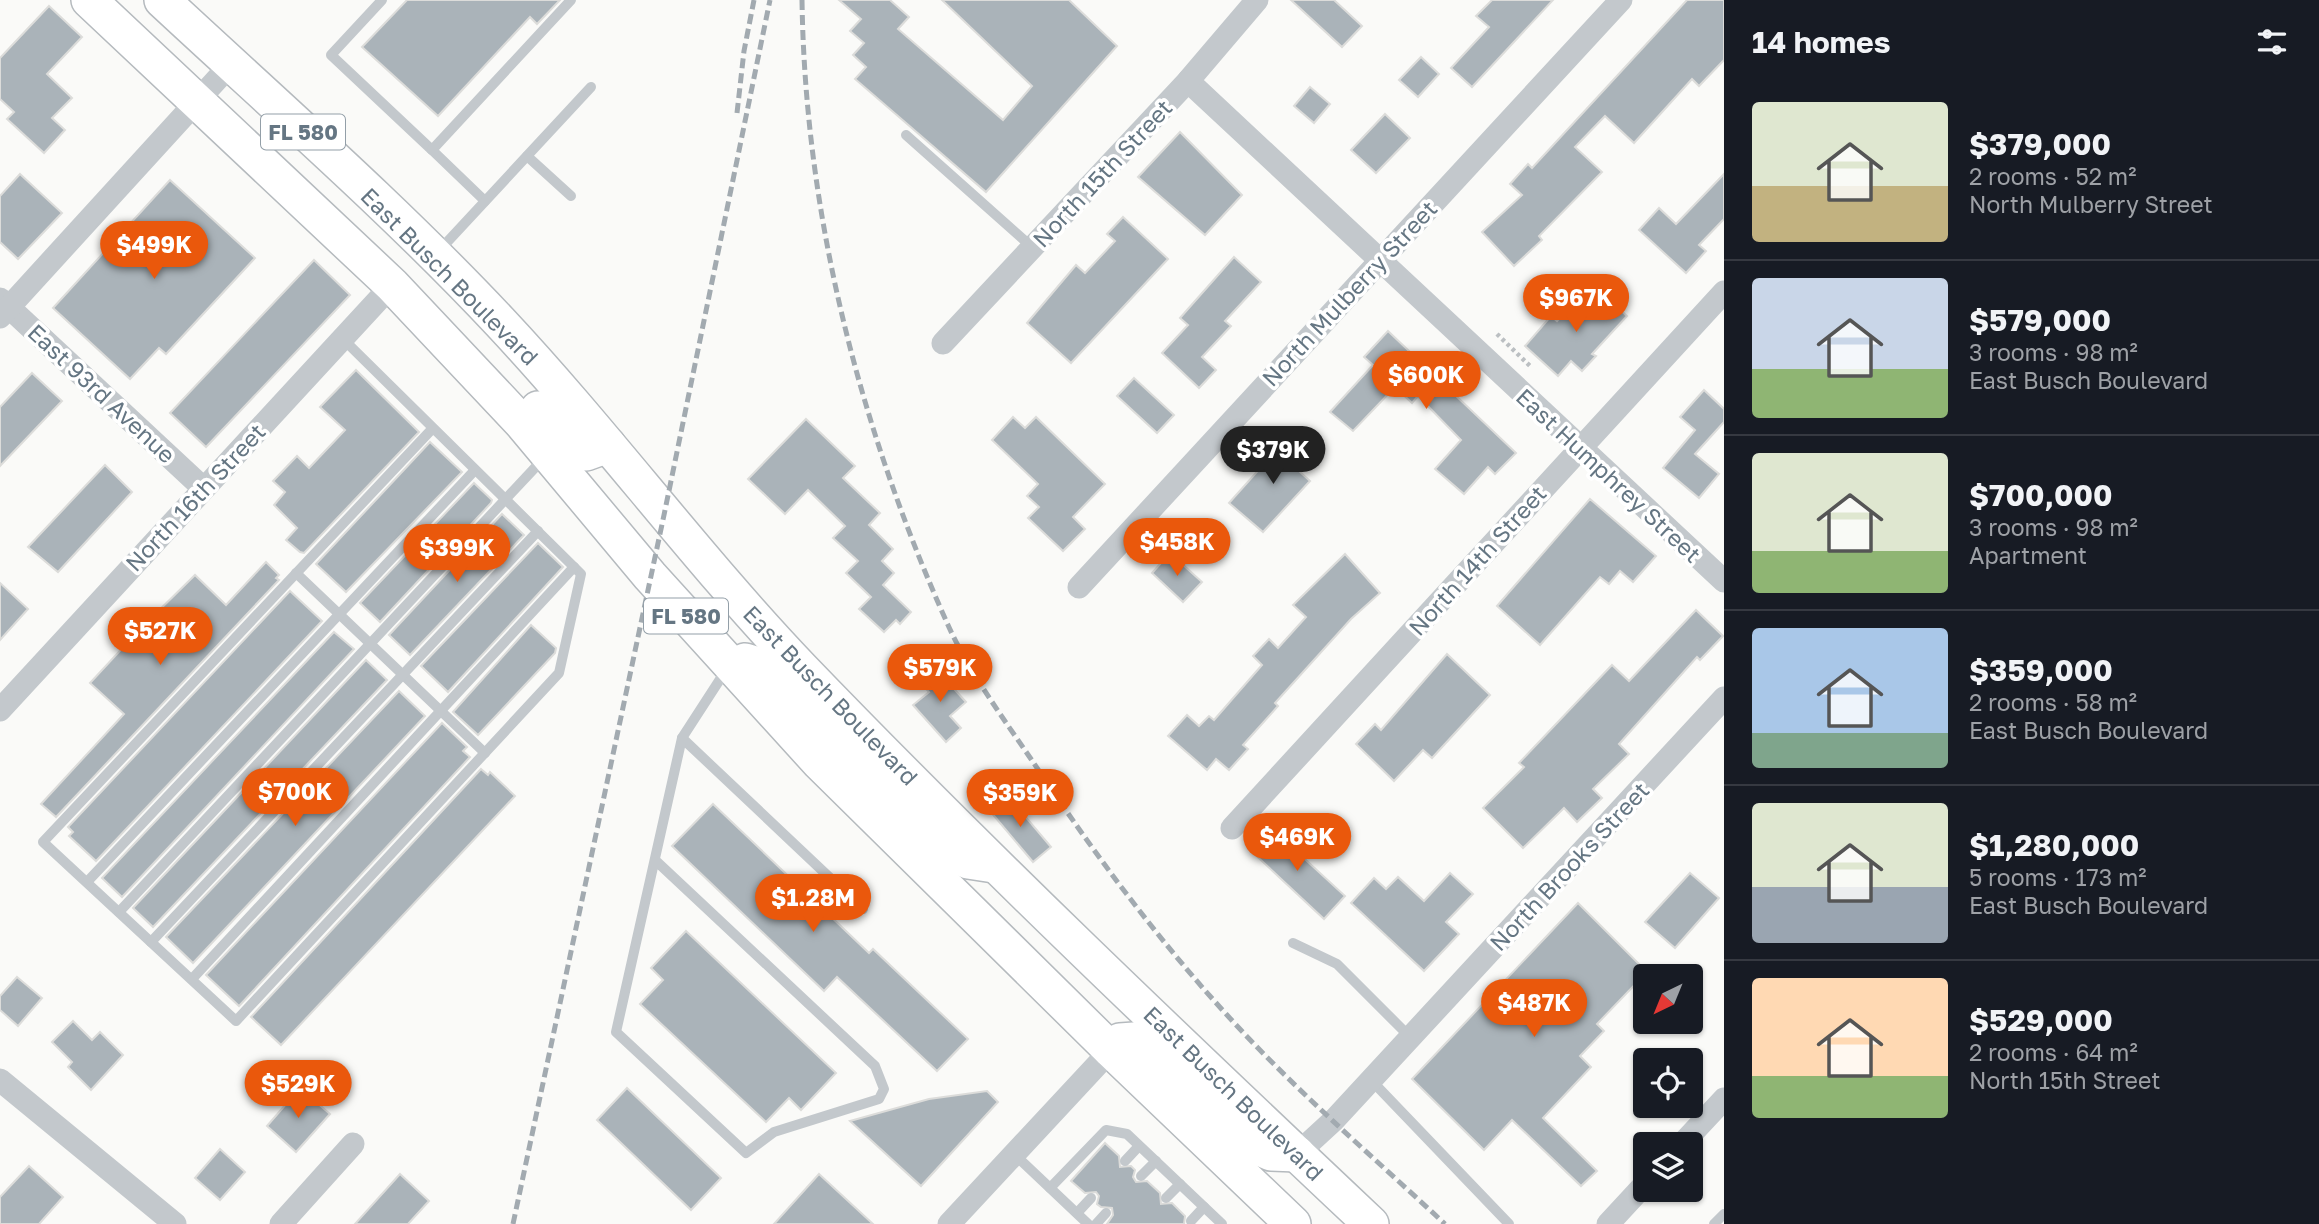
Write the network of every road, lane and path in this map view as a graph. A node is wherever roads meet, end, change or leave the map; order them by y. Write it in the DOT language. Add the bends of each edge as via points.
graph roads {
  1 [pos="89,0"];
  2 [pos="162,0"];
  3 [pos="382,0"];
  4 [pos="571,0"];
  5 [pos="1257,0"];
  6 [pos="1621,0"];
  7 [pos="231,64"];
  8 [pos="1188,80"];
  9 [pos="591,87"];
  10 [pos="197,101"];
  11 [pos="906,135"];
  12 [pos="432,150"];
  13 [pos="527,156"];
  14 [pos="571,196"];
  15 [pos="485,201"];
  16 [pos="1033,248"];
  17 [pos="435,255"];
  18 [pos="1379,260"];
  19 [pos="392,285"];
  20 [pos="1724,292"];
  21 [pos="3,308"];
  22 [pos="434,329"];
  23 [pos="1497,334"];
  24 [pos="342,338"];
  25 [pos="943,344"];
  26 [pos="1539,375"];
  27 [pos="433,428"];
  28 [pos="608,445"];
  29 [pos="1579,448"];
  30 [pos="548,454"];
  31 [pos="475,470"];
  32 [pos="203,488"];
  33 [pos="506,499"];
  34 [pos="538,531"];
  35 [pos="574,567"];
  36 [pos="296,573"];
  37 [pos="1724,581"];
  38 [pos="1079,587"];
  39 [pos="338,613"];
  40 [pos="370,643"];
  41 [pos="730,665"];
  42 [pos="403,675"];
  43 [pos="1724,698"];
  44 [pos="0,710"];
  45 [pos="440,711"];
  46 [pos="682,738"];
  47 [pos="485,753"];
  48 [pos="1232,828"];
  49 [pos="654,860"];
  50 [pos="998,865"];
  51 [pos="87,882"];
  52 [pos="863,909"];
  53 [pos="119,912"];
  54 [pos="151,942"];
  55 [pos="1293,943"];
  56 [pos="192,979"];
  57 [pos="1410,1037"];
  58 [pos="1111,1050"];
  59 [pos="1371,1080"];
  60 [pos="3,1089"];
  61 [pos="1724,1100"];
  62 [pos="1693,1132"];
  63 [pos="353,1144"];
  64 [pos="1139,1146"];
  65 [pos="1014,1154"];
  66 [pos="1297,1154"];
  67 [pos="1125,1161"];
  68 [pos="1156,1161"];
  69 [pos="1141,1176"];
  70 [pos="1180,1184"];
  71 [pos="1050,1188"];
  72 [pos="1633,1197"];
  73 [pos="1091,1198"];
  74 [pos="1166,1198"];
  75 [pos="1204,1207"];
  76 [pos="1077,1213"];
  77 [pos="1106,1213"];
  78 [pos="1724,1214"];
  79 [pos="1191,1221"];
  80 [pos="175,1224"];
  81 [pos="281,1224"];
  82 [pos="949,1224"];
  83 [pos="1088,1224"];
  84 [pos="1096,1224"];
  85 [pos="1222,1224"];
  86 [pos="1293,1224"];
  87 [pos="1371,1224"];
  88 [pos="1509,1224"];
  89 [pos="1609,1224"];
  90 [pos="1714,1224"];
  1 -- 10 [label="main road, East Busch Boulevard / FL 580"];
  2 -- 7 [label="main road, East Busch Boulevard / FL 580"];
  3 -- 12 [label="lane" via="331,55"];
  4 -- 12 [label="lane"];
  5 -- 8 [label="street, North 15th Street"];
  6 -- 18 [label="street, North Mulberry Street"];
  7 -- 10 [label="street"];
  7 -- 17 [label="main road, East Busch Boulevard / FL 580"];
  8 -- 16 [label="street, North 15th Street"];
  8 -- 18 [label="street, East Humphrey Street"];
  9 -- 13 [label="lane"];
  10 -- 19 [label="main road, East Busch Boulevard / FL 580"];
  10 -- 21 [label="street"];
  11 -- 16 [label="lane"];
  12 -- 15 [label="lane"];
  13 -- 14 [label="lane"];
  13 -- 15 [label="lane"];
  15 -- 17 [label="lane"];
  16 -- 25 [label="street, North 15th Street"];
  17 -- 28 [label="main road, East Busch Boulevard / FL 580" via="564,391"];
  18 -- 29 [label="street, East Humphrey Street"];
  18 -- 38 [label="street, North Mulberry Street"];
  19 -- 22 [label="main road, East Busch Boulevard / FL 580"];
  19 -- 24 [label="street, North 16th Street"];
  20 -- 29 [label="street, North 14th Street"];
  21 -- 32 [label="street, East 93rd Avenue"];
  22 -- 28 [label="main road" via="465,335 579,451"];
  22 -- 30 [label="main road, East Busch Boulevard / FL 580"];
  23 -- 26 [label="path"];
  24 -- 27 [label="lane"];
  24 -- 32 [label="street, North 16th Street"];
  27 -- 31 [label="lane"];
  27 -- 36 [label="lane"];
  28 -- 50 [label="main road, East Busch Boulevard / FL 580" via="766,631"];
  29 -- 37 [label="street, East Humphrey Street"];
  29 -- 48 [label="street, North 14th Street"];
  30 -- 33 [label="lane"];
  30 -- 41 [label="main road, East Busch Boulevard / FL 580"];
  31 -- 33 [label="lane"];
  31 -- 39 [label="lane"];
  32 -- 44 [label="street, North 16th Street"];
  33 -- 34 [label="lane"];
  33 -- 40 [label="lane"];
  34 -- 35 [label="lane"];
  34 -- 42 [label="lane"];
  35 -- 45 [label="lane"];
  35 -- 47 [label="lane" via="581,574 559,673"];
  36 -- 39 [label="lane"];
  36 -- 51 [label="lane" via="43,842"];
  39 -- 40 [label="lane"];
  39 -- 51 [label="lane"];
  40 -- 42 [label="lane"];
  40 -- 53 [label="lane"];
  41 -- 46 [label="lane"];
  41 -- 50 [label="main road" via="751,662 773,677 949,852 968,861"];
  41 -- 58 [label="main road, East Busch Boulevard / FL 580" via="819,762"];
  42 -- 45 [label="lane"];
  42 -- 54 [label="lane"];
  43 -- 57 [label="street, North Brooks Street"];
  45 -- 47 [label="lane"];
  45 -- 56 [label="lane"];
  46 -- 49 [label="lane"];
  46 -- 52 [label="lane"];
  47 -- 56 [label="lane" via="236,1021"];
  49 -- 49 [label="lane" via="875,1066 884,1089 879,1099 774,1132 746,1153 616,1032"];
  50 -- 66 [label="main road, East Busch Boulevard / FL 580"];
  51 -- 53 [label="lane"];
  53 -- 54 [label="lane"];
  54 -- 56 [label="lane"];
  55 -- 57 [label="lane" via="1338,964"];
  57 -- 59 [label="street, North Brooks Street"];
  58 -- 65 [label="street"];
  58 -- 66 [label="main road" via="1120,1041 1134,1041 1246,1142 1271,1153"];
  58 -- 86 [label="main road, East Busch Boulevard / FL 580"];
  59 -- 66 [label="street, North Brooks Street"];
  59 -- 88 [label="lane"];
  60 -- 80 [label="street"];
  61 -- 62 [label="street"];
  63 -- 81 [label="street"];
  64 -- 67 [label="lane"];
  64 -- 68 [label="lane"];
  64 -- 71 [label="lane" via="1127,1134 1106,1130"];
  65 -- 71 [label="lane"];
  65 -- 82 [label="street"];
  66 -- 87 [label="main road, East Busch Boulevard / FL 580"];
  68 -- 69 [label="lane"];
  68 -- 70 [label="lane"];
  70 -- 74 [label="lane"];
  70 -- 75 [label="lane"];
  71 -- 76 [label="lane"];
  72 -- 89 [label="street"];
  73 -- 76 [label="lane"];
  75 -- 79 [label="lane"];
  75 -- 85 [label="lane"];
  76 -- 83 [label="lane"];
  77 -- 84 [label="lane"];
  78 -- 90 [label="lane"];
}
